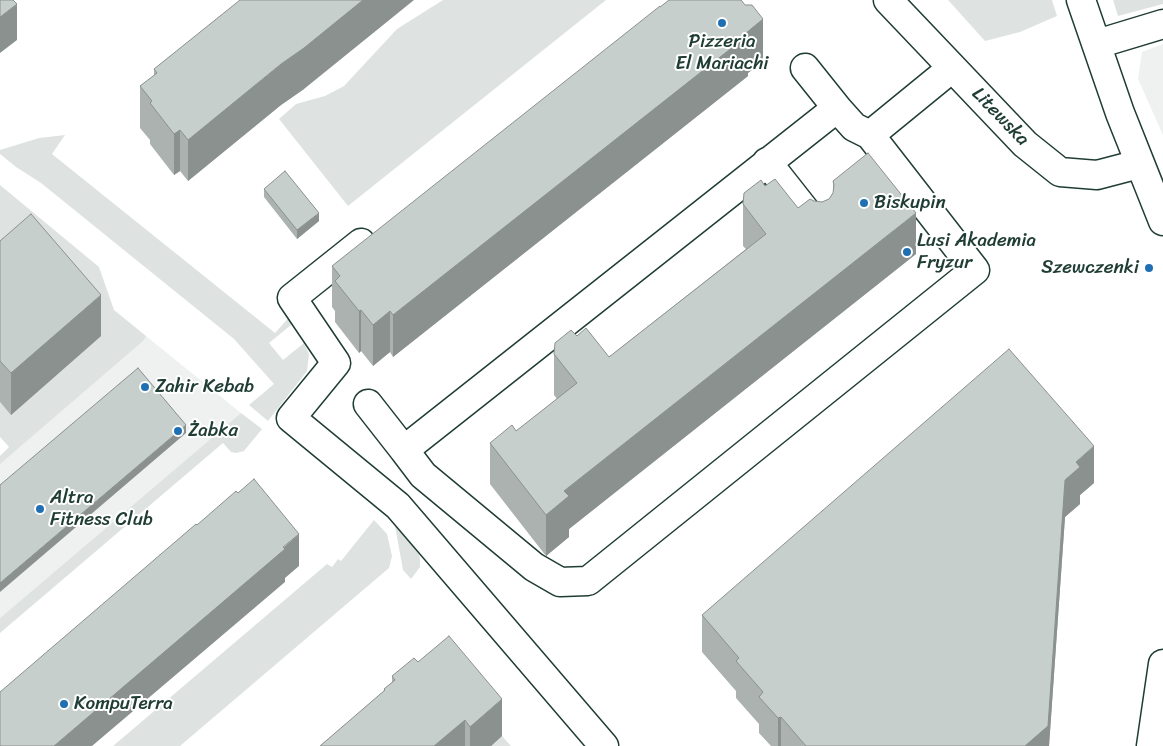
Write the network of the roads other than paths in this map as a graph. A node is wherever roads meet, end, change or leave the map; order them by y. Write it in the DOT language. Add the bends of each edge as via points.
graph roads {
  1 [pos="888,0"];
  2 [pos="1081,0"];
  3 [pos="1163,24"];
  4 [pos="1097,44"];
  5 [pos="805,68"];
  6 [pos="952,68"];
  7 [pos="837,108"];
  8 [pos="870,135"];
  9 [pos="767,162"];
  10 [pos="1139,164"];
  11 [pos="1163,221"];
  12 [pos="383,225"];
  13 [pos="819,228"];
  14 [pos="368,404"];
  15 [pos="404,450"];
  16 [pos="1163,664"];
  17 [pos="604,746"];
  18 [pos="1151,746"];
  1 -- 6 [label="street, Litewska"];
  2 -- 4 [label="street"];
  3 -- 4 [label="street"];
  4 -- 10 [label="street"];
  5 -- 7 [label="street"];
  6 -- 8 [label="street"];
  6 -- 10 [label="street, Litewska" via="1024,144 1060,172 1097,175"];
  7 -- 8 [label="street" via="854,127"];
  7 -- 9 [label="street"];
  8 -- 15 [label="street" via="975,270 588,580 560,582 534,567 423,475"];
  9 -- 13 [label="street"];
  9 -- 15 [label="street"];
  10 -- 11 [label="street"];
  12 -- 17 [label="street" via="292,298 336,363 291,418 398,506"];
  14 -- 15 [label="street"];
  16 -- 18 [label="street"];
}
